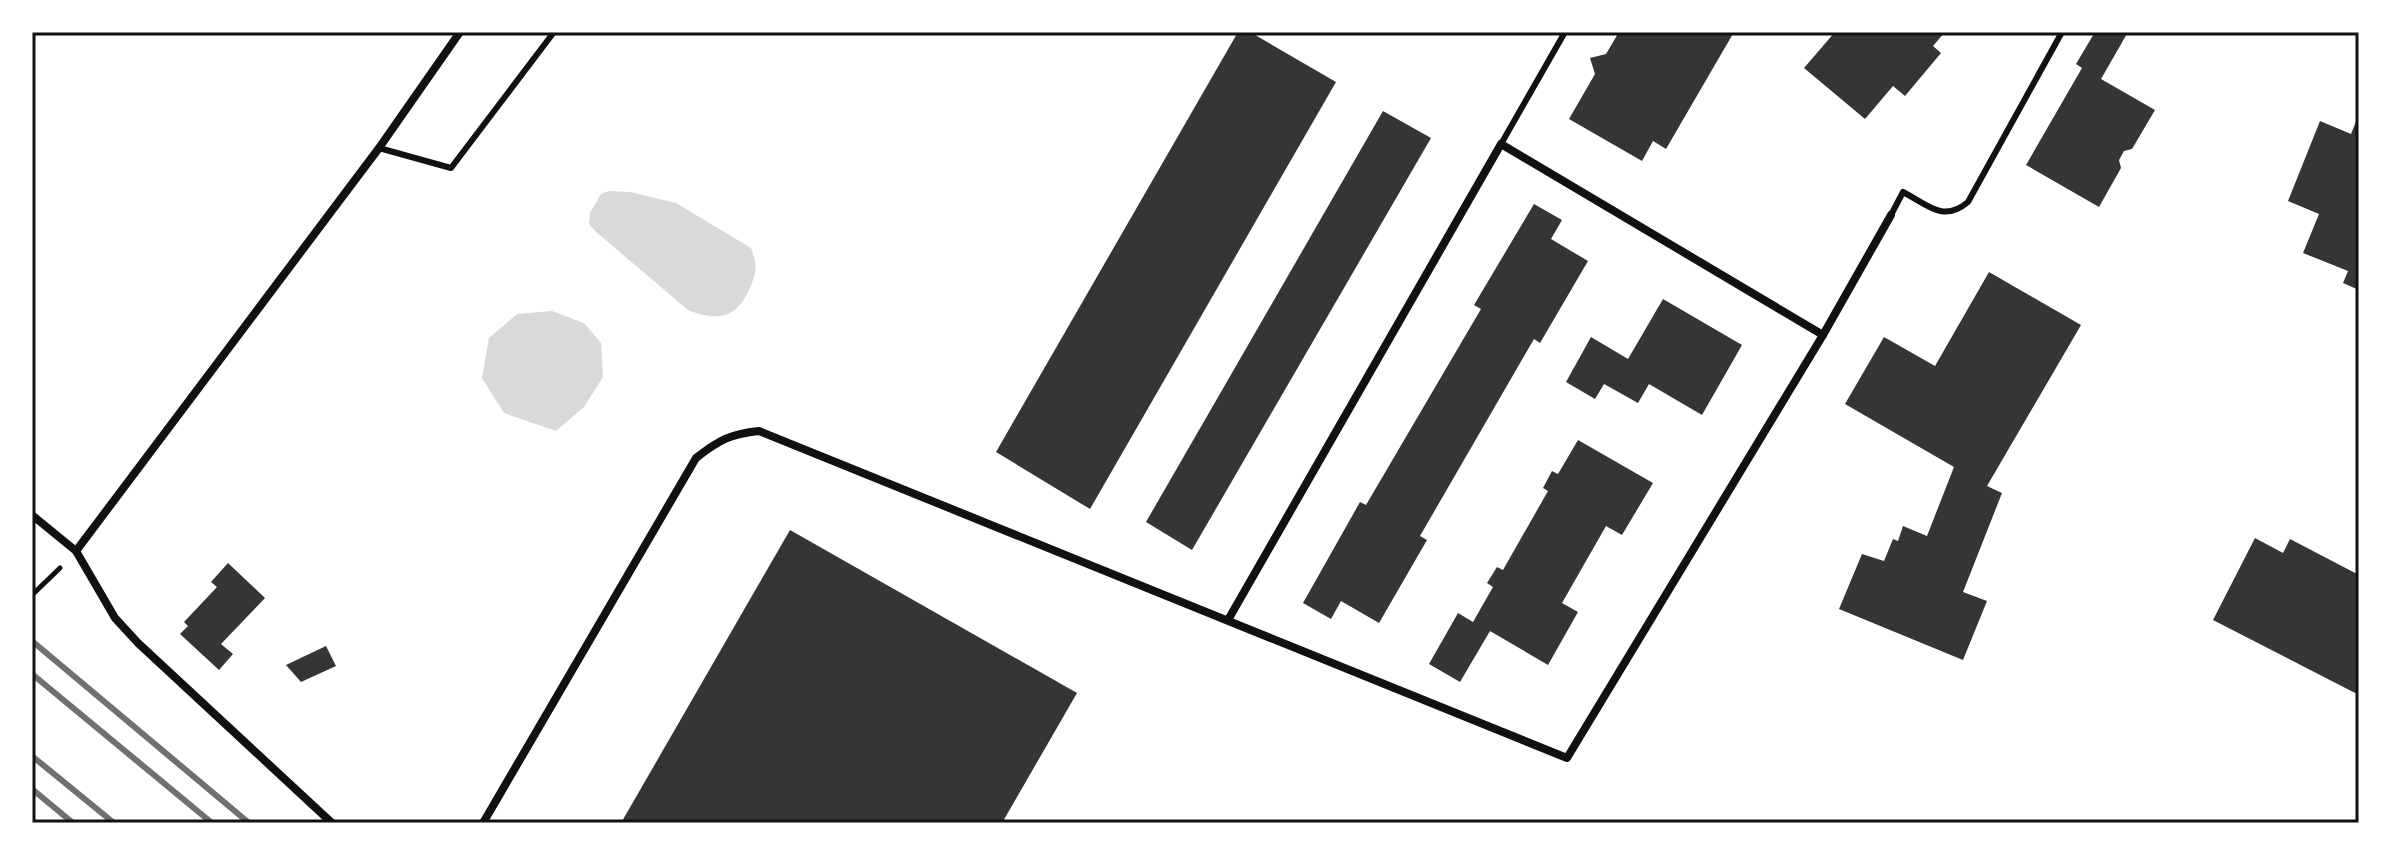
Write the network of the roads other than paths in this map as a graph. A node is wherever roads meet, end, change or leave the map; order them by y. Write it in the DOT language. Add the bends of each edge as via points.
graph roads {
  1 [pos="460,32"];
  2 [pos="554,32"];
  3 [pos="1565,32"];
  4 [pos="2062,32"];
  5 [pos="1501,144"];
  6 [pos="379,148"];
  7 [pos="1891,215"];
  8 [pos="1823,335"];
  9 [pos="32,515"];
  10 [pos="76,551"];
  11 [pos="1228,620"];
  12 [pos="332,823"];
  13 [pos="483,823"];
  1 -- 6 [label="street"];
  2 -- 6 [label="lane" via="451,168"];
  3 -- 5 [label="lane"];
  4 -- 7 [label="lane" via="1968,202 1957,211 1941,213 1903,192"];
  5 -- 8 [label="street"];
  5 -- 11 [label="street"];
  6 -- 10 [label="street"];
  7 -- 8 [label="street"];
  8 -- 11 [label="street" via="1567,758"];
  9 -- 10 [label="street"];
  10 -- 12 [label="street" via="115,618 138,643"];
  11 -- 13 [label="street" via="759,431 735,433 696,458"];
}
